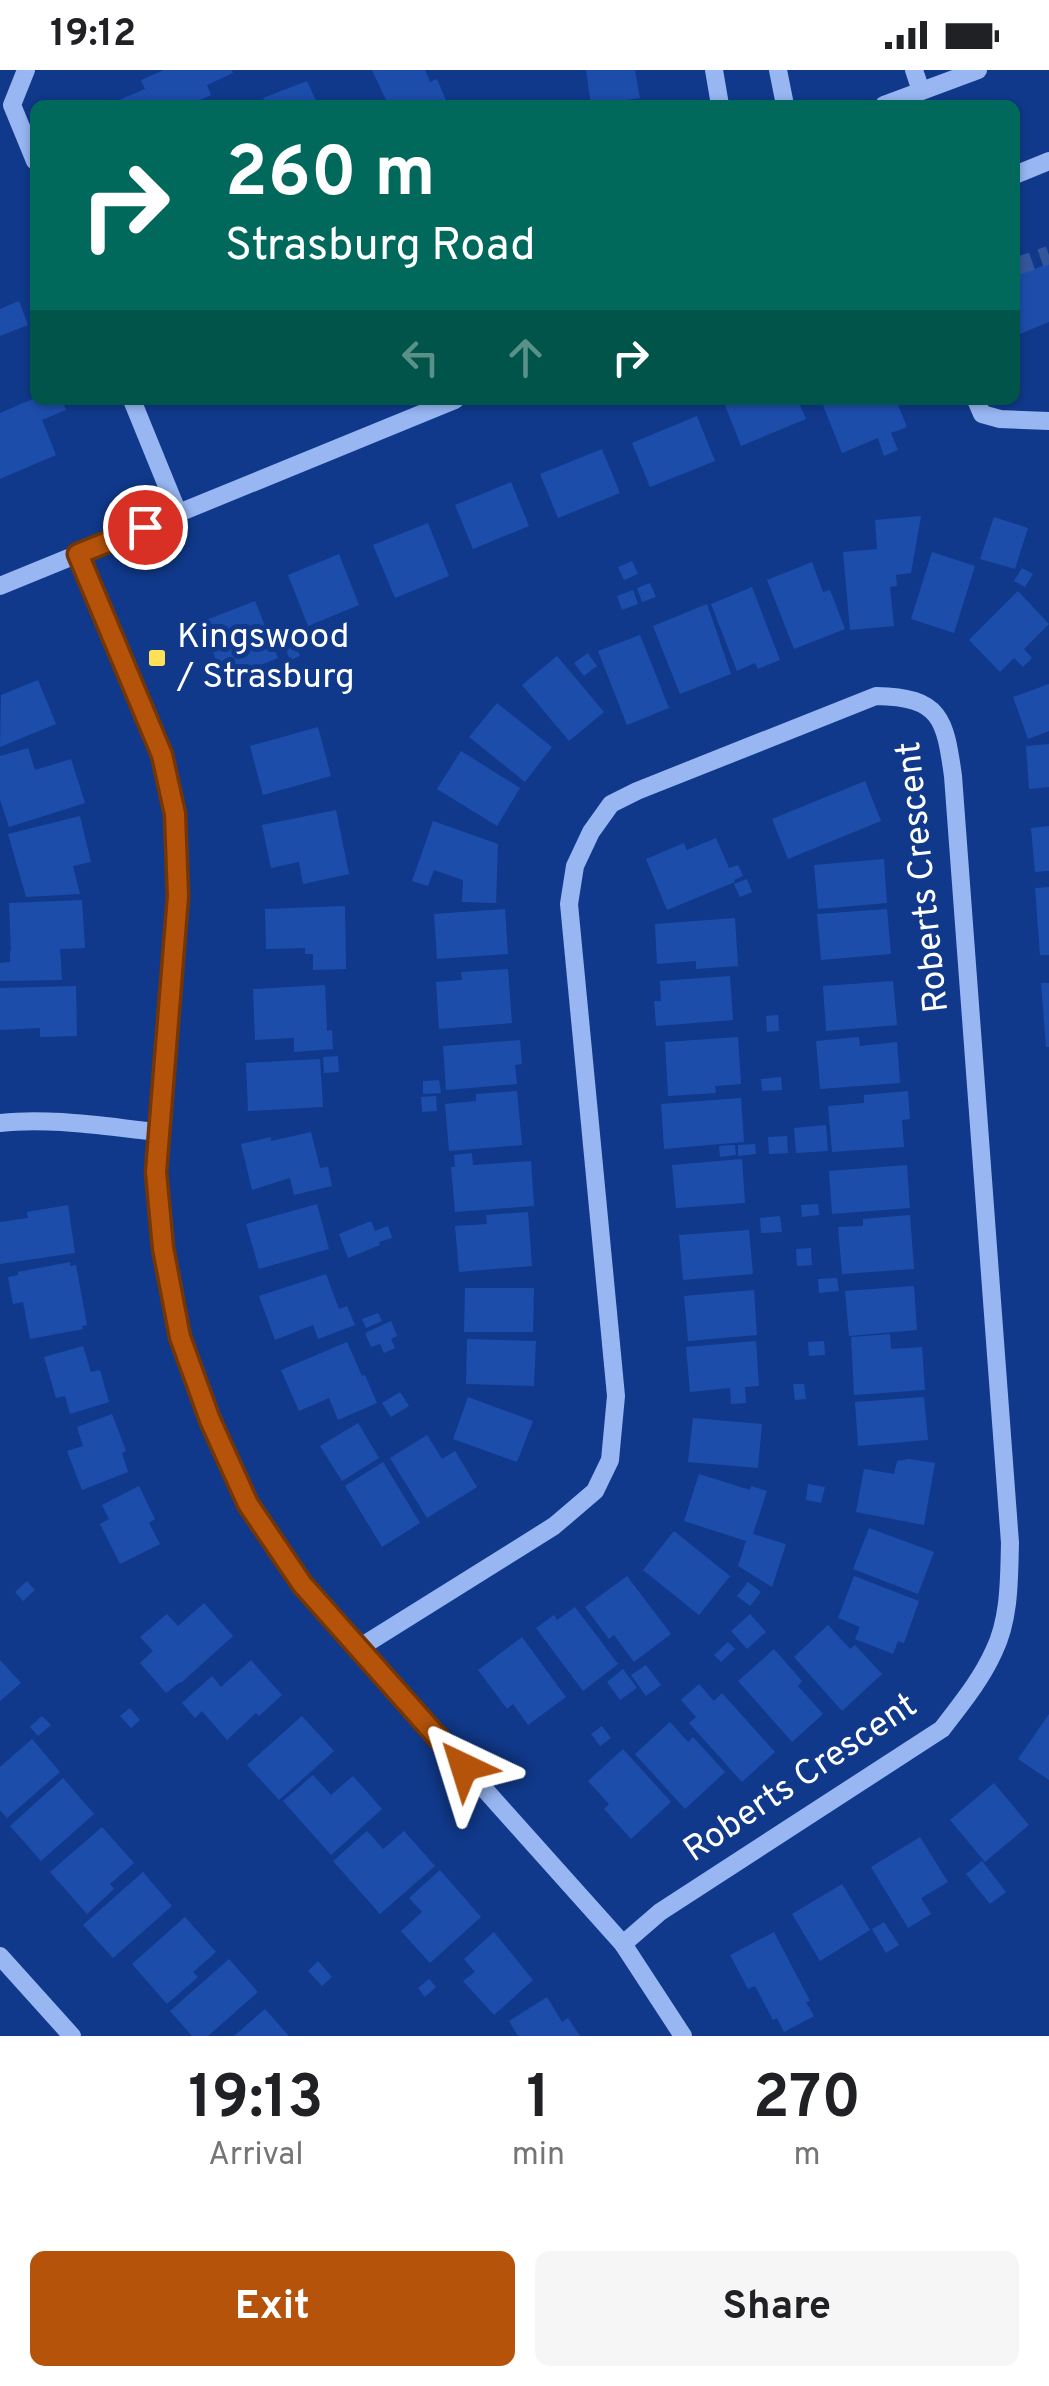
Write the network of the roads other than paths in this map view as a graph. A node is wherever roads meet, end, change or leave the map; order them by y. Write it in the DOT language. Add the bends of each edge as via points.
graph roads {
  1 [pos="26,70"];
  2 [pos="714,70"];
  3 [pos="778,70"];
  4 [pos="914,70"];
  5 [pos="978,70"];
  6 [pos="922,91"];
  7 [pos="719,100"];
  8 [pos="783,100"];
  9 [pos="898,100"];
  10 [pos="30,149"];
  11 [pos="1049,161"];
  12 [pos="1020,172"];
  13 [pos="134,405"];
  14 [pos="442,405"];
  15 [pos="978,405"];
  16 [pos="1049,421"];
  17 [pos="178,513"];
  18 [pos="78,554"];
  19 [pos="0,586"];
  20 [pos="0,1123"];
  21 [pos="158,1132"];
  22 [pos="359,1648"];
  23 [pos="622,1944"];
  24 [pos="0,1956"];
  25 [pos="72,2036"];
  26 [pos="683,2036"];
  1 -- 10 [label="street" via="12,105"];
  2 -- 7 [label="street"];
  3 -- 8 [label="street"];
  4 -- 6 [label="street"];
  5 -- 6 [label="street"];
  6 -- 9 [label="street"];
  11 -- 12 [label="street"];
  13 -- 17 [label="street"];
  14 -- 17 [label="street"];
  15 -- 16 [label="street" via="982,414 1000,419"];
  17 -- 18 [label="street"];
  18 -- 19 [label="street"];
  18 -- 21 [label="street" via="162,755 175,814 178,896"];
  20 -- 21 [label="street"];
  21 -- 22 [label="street" via="163,1248 180,1337 210,1420 248,1504 302,1584"];
  22 -- 23 [label="street"];
  22 -- 23 [label="street, Roberts Crescent" via="554,1526 595,1491 610,1460 616,1396 569,904 574,866 591,832 611,804 637,791 876,696 924,704 948,736 958,835 1010,1543 1008,1597 996,1648 942,1729 660,1912"];
  23 -- 26 [label="street"];
  24 -- 25 [label="street"];
}
